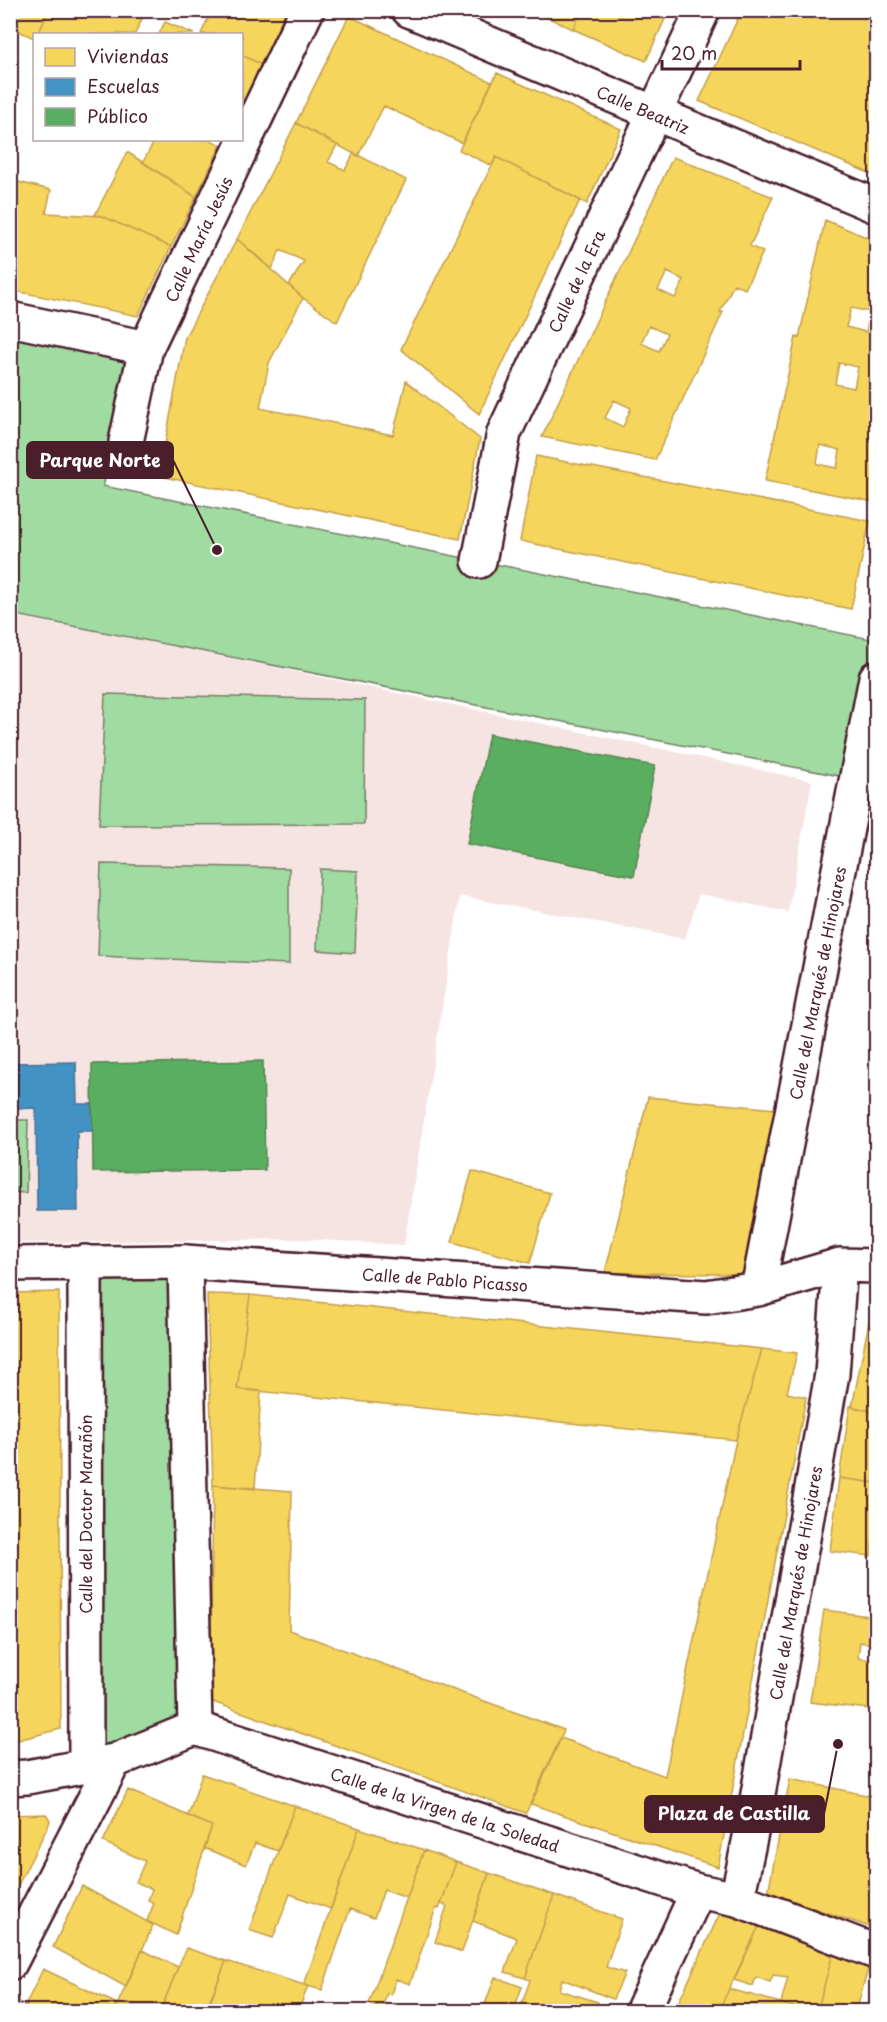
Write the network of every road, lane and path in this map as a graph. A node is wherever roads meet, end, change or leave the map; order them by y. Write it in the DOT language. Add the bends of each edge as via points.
graph roads {
  1 [pos="307,10"];
  2 [pos="409,10"];
  3 [pos="703,10"];
  4 [pos="654,114"];
  5 [pos="876,206"];
  6 [pos="10,319"];
  7 [pos="146,348"];
  8 [pos="126,442"];
  9 [pos="479,561"];
  10 [pos="876,678"];
  11 [pos="872,725"];
  12 [pos="85,1262"];
  13 [pos="185,1262"];
  14 [pos="10,1264"];
  15 [pos="840,1265"];
  16 [pos="876,1266"];
  17 [pos="758,1289"];
  18 [pos="195,1728"];
  19 [pos="100,1763"];
  20 [pos="10,1778"];
  21 [pos="698,1891"];
  22 [pos="737,1899"];
  23 [pos="876,1952"];
  24 [pos="10,1963"];
  25 [pos="642,2012"];
  1 -- 7 [label="street, Calle María Jesús"];
  2 -- 4 [label="street, Calle Beatriz"];
  3 -- 4 [label="street, Calle de la Era"];
  4 -- 5 [label="street, Calle Beatriz"];
  4 -- 9 [label="street, Calle de la Era" via="504,432"];
  6 -- 7 [label="street"];
  7 -- 8 [label="street, Calle María Jesús"];
  10 -- 11 [label="street, Calle del Marqués de Hinojares"];
  11 -- 17 [label="street, Calle del Marqués de Hinojares"];
  12 -- 13 [label="street, Calle de Pablo Picasso"];
  12 -- 14 [label="street, Calle de Pablo Picasso"];
  12 -- 19 [label="street, Calle del Doctor Marañón"];
  13 -- 17 [label="street, Calle de Pablo Picasso" via="706,1297"];
  13 -- 18 [label="street"];
  15 -- 16 [label="street, Calle de Pablo Picasso"];
  15 -- 17 [label="street, Calle de Pablo Picasso"];
  15 -- 22 [label="street, Calle del Marqués de Hinojares" via="832,1374"];
  18 -- 19 [label="street"];
  18 -- 21 [label="street, Calle de la Virgen de la Soledad"];
  19 -- 20 [label="street"];
  19 -- 24 [label="street, Calle del Doctor Marañón"];
  21 -- 22 [label="street, Calle de la Virgen de la Soledad"];
  21 -- 25 [label="street"];
  22 -- 23 [label="street, Calle de la Virgen de la Soledad"];
}
